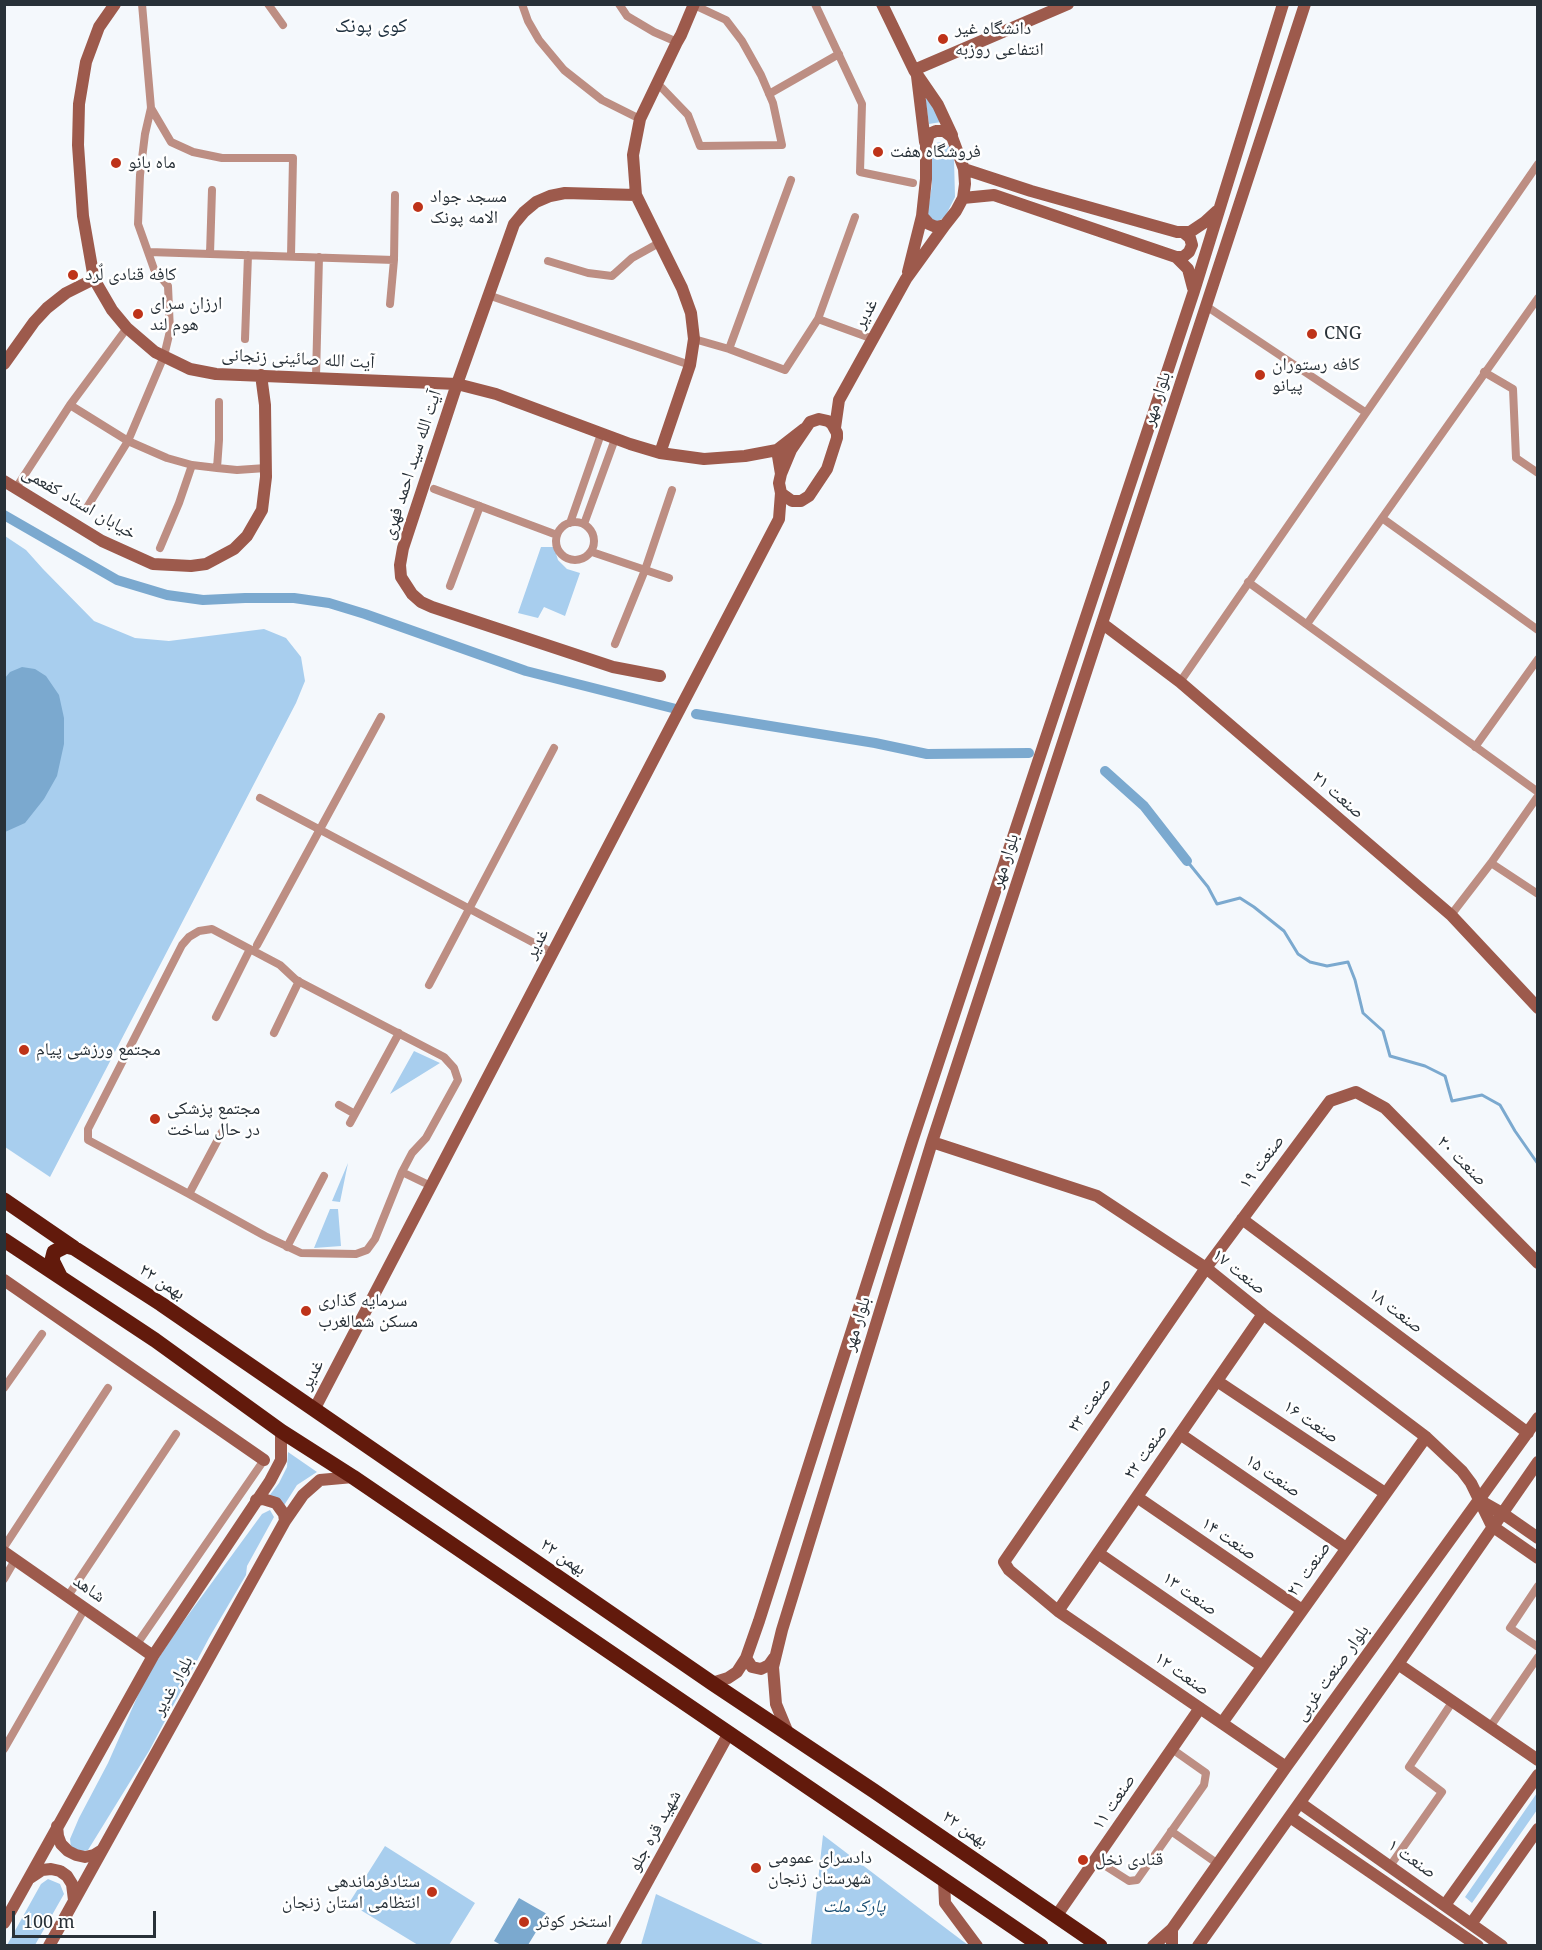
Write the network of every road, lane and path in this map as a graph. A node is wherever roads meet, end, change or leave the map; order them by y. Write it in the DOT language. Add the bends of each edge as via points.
graph roads {
  1 [pos="116,4"];
  2 [pos="142,4"];
  3 [pos="268,4"];
  4 [pos="522,4"];
  5 [pos="619,4"];
  6 [pos="815,4"];
  7 [pos="882,4"];
  8 [pos="1068,4"];
  9 [pos="1282,4"];
  10 [pos="1305,4"];
  11 [pos="694,5"];
  12 [pos="283,25"];
  13 [pos="676,42"];
  14 [pos="838,54"];
  15 [pos="1265,60"];
  16 [pos="1284,66"];
  17 [pos="915,72"];
  18 [pos="662,88"];
  19 [pos="769,94"];
  20 [pos="151,108"];
  21 [pos="640,119"];
  22 [pos="952,136"];
  23 [pos="926,145"];
  24 [pos="1538,164"];
  25 [pos="964,169"];
  26 [pos="791,180"];
  27 [pos="913,183"];
  28 [pos="212,190"];
  29 [pos="395,195"];
  30 [pos="636,195"];
  31 [pos="963,198"];
  32 [pos="1218,210"];
  33 [pos="922,216"];
  34 [pos="855,217"];
  35 [pos="945,225"];
  36 [pos="1184,233"];
  37 [pos="659,243"];
  38 [pos="149,252"];
  39 [pos="210,254"];
  40 [pos="248,255"];
  41 [pos="291,256"];
  42 [pos="319,257"];
  43 [pos="1176,257"];
  44 [pos="394,260"];
  45 [pos="548,261"];
  46 [pos="94,279"];
  47 [pos="906,279"];
  48 [pos="1194,291"];
  49 [pos="488,295"];
  50 [pos="1538,298"];
  51 [pos="390,303"];
  52 [pos="1206,306"];
  53 [pos="818,319"];
  54 [pos="127,328"];
  55 [pos="245,339"];
  56 [pos="694,339"];
  57 [pos="873,339"];
  58 [pos="729,349"];
  59 [pos="164,356"];
  60 [pos="4,364"];
  61 [pos="690,365"];
  62 [pos="1484,372"];
  63 [pos="261,375"];
  64 [pos="316,377"];
  65 [pos="457,384"];
  66 [pos="839,400"];
  67 [pos="219,402"];
  68 [pos="70,405"];
  69 [pos="1365,412"];
  70 [pos="819,419"];
  71 [pos="835,428"];
  72 [pos="804,429"];
  73 [pos="601,434"];
  74 [pos="615,439"];
  75 [pos="128,441"];
  76 [pos="777,450"];
  77 [pos="660,453"];
  78 [pos="192,465"];
  79 [pos="217,468"];
  80 [pos="266,468"];
  81 [pos="1538,473"];
  82 [pos="781,474"];
  83 [pos="4,481"];
  84 [pos="16,488"];
  85 [pos="434,489"];
  86 [pos="672,490"];
  87 [pos="781,493"];
  88 [pos="797,502"];
  89 [pos="480,506"];
  90 [pos="86,509"];
  91 [pos="1382,518"];
  92 [pos="779,519"];
  93 [pos="570,523"];
  94 [pos="584,524"];
  95 [pos="557,535"];
  96 [pos="160,548"];
  97 [pos="592,552"];
  98 [pos="645,570"];
  99 [pos="669,578"];
  100 [pos="1248,582"];
  101 [pos="450,586"];
  102 [pos="1102,624"];
  103 [pos="1307,624"];
  104 [pos="1538,630"];
  105 [pos="615,644"];
  106 [pos="1538,659"];
  107 [pos="660,676"];
  108 [pos="1180,682"];
  109 [pos="381,717"];
  110 [pos="1475,747"];
  111 [pos="554,748"];
  112 [pos="1030,784"];
  113 [pos="1047,790"];
  114 [pos="1538,794"];
  115 [pos="260,798"];
  116 [pos="319,830"];
  117 [pos="1491,863"];
  118 [pos="1538,894"];
  119 [pos="470,909"];
  120 [pos="1451,915"];
  121 [pos="253,947"];
  122 [pos="553,953"];
  123 [pos="299,981"];
  124 [pos="429,985"];
  125 [pos="1538,1008"];
  126 [pos="216,1017"];
  127 [pos="274,1033"];
  128 [pos="399,1033"];
  129 [pos="1356,1092"];
  130 [pos="339,1105"];
  131 [pos="222,1132"];
  132 [pos="932,1142"];
  133 [pos="402,1172"];
  134 [pos="324,1176"];
  135 [pos="431,1186"];
  136 [pos="189,1194"];
  137 [pos="4,1200"];
  138 [pos="1242,1219"];
  139 [pos="4,1240"];
  140 [pos="287,1247"];
  141 [pos="74,1248"];
  142 [pos="1538,1263"];
  143 [pos="1206,1268"];
  144 [pos="62,1279"];
  145 [pos="4,1280"];
  146 [pos="1263,1314"];
  147 [pos="42,1334"];
  148 [pos="1217,1381"];
  149 [pos="4,1388"];
  150 [pos="108,1388"];
  151 [pos="314,1410"];
  152 [pos="1538,1418"];
  153 [pos="281,1431"];
  154 [pos="1528,1433"];
  155 [pos="176,1434"];
  156 [pos="1180,1434"];
  157 [pos="1426,1437"];
  158 [pos="264,1460"];
  159 [pos="1537,1464"];
  160 [pos="353,1477"];
  161 [pos="1385,1493"];
  162 [pos="1137,1497"];
  163 [pos="256,1500"];
  164 [pos="1479,1500"];
  165 [pos="1502,1512"];
  166 [pos="285,1521"];
  167 [pos="1492,1526"];
  168 [pos="1538,1538"];
  169 [pos="4,1547"];
  170 [pos="1346,1548"];
  171 [pos="1098,1553"];
  172 [pos="10,1556"];
  173 [pos="1538,1558"];
  174 [pos="1004,1562"];
  175 [pos="4,1579"];
  176 [pos="1538,1586"];
  177 [pos="68,1596"];
  178 [pos="85,1608"];
  179 [pos="1302,1610"];
  180 [pos="1058,1611"];
  181 [pos="137,1644"];
  182 [pos="1538,1647"];
  183 [pos="153,1656"];
  184 [pos="1538,1656"];
  185 [pos="746,1658"];
  186 [pos="774,1658"];
  187 [pos="1398,1664"];
  188 [pos="1262,1666"];
  189 [pos="712,1683"];
  190 [pos="1453,1701"];
  191 [pos="1200,1708"];
  192 [pos="1222,1723"];
  193 [pos="1490,1727"];
  194 [pos="729,1733"];
  195 [pos="788,1733"];
  196 [pos="4,1749"];
  197 [pos="1172,1749"];
  198 [pos="1538,1760"];
  199 [pos="1286,1767"];
  200 [pos="1538,1775"];
  201 [pos="1300,1803"];
  202 [pos="1290,1817"];
  203 [pos="57,1826"];
  204 [pos="1538,1829"];
  205 [pos="1171,1831"];
  206 [pos="102,1850"];
  207 [pos="1096,1860"];
  208 [pos="1218,1864"];
  209 [pos="1390,1866"];
  210 [pos="28,1879"];
  211 [pos="944,1880"];
  212 [pos="74,1901"];
  213 [pos="1445,1905"];
  214 [pos="1058,1916"];
  215 [pos="4,1923"];
  216 [pos="1471,1924"];
  217 [pos="1172,1929"];
  218 [pos="1198,1945"];
  219 [pos="49,1946"];
  220 [pos="612,1946"];
  221 [pos="977,1946"];
  222 [pos="1041,1946"];
  223 [pos="1100,1946"];
  224 [pos="1153,1946"];
  225 [pos="1172,1946"];
  226 [pos="1478,1946"];
  227 [pos="1502,1946"];
  1 -- 46 [label="main road, آیت الله صائینی زنجانی" via="99,27 86,62 79,104 82,216"];
  2 -- 20 [label="street"];
  3 -- 12 [label="street"];
  4 -- 21 [label="street" via="538,40 564,70 602,100"];
  5 -- 13 [label="street" via="627,16"];
  6 -- 14 [label="street"];
  7 -- 17 [label="main road"];
  8 -- 17 [label="main road"];
  9 -- 15 [label="main road, بلوار مهر"];
  10 -- 16 [label="main road, بلوار مهر"];
  11 -- 13 [label="main road"];
  11 -- 19 [label="street" via="726,20 742,41"];
  13 -- 21 [label="main road"];
  14 -- 19 [label="street"];
  14 -- 27 [label="street" via="862,104 860,172"];
  15 -- 16 [label="main road"];
  15 -- 32 [label="main road, بلوار مهر"];
  16 -- 52 [label="main road, بلوار مهر"];
  17 -- 22 [label="main road" via="938,105"];
  17 -- 23 [label="main road"];
  18 -- 19 [label="street" via="688,115 700,146 782,145"];
  20 -- 38 [label="street" via="140,175 138,224"];
  20 -- 41 [label="street" via="171,142 193,152 222,158 293,158"];
  21 -- 30 [label="main road" via="633,155"];
  22 -- 23 [label="main road" via="936,131 929,134"];
  22 -- 25 [label="main road"];
  23 -- 33 [label="main road"];
  24 -- 69 [label="street"];
  25 -- 31 [label="main road"];
  25 -- 36 [label="main road"];
  26 -- 58 [label="street"];
  28 -- 39 [label="street"];
  29 -- 44 [label="street"];
  30 -- 37 [label="main road"];
  30 -- 49 [label="main road, آیت الله سید احمد فهری" via="565,194 536,202 514,224"];
  31 -- 35 [label="main road, غدیر"];
  31 -- 43 [label="main road" via="994,195"];
  32 -- 36 [label="main road"];
  32 -- 48 [label="main road, بلوار مهر"];
  33 -- 35 [label="main road" via="929,224"];
  33 -- 47 [label="main road"];
  34 -- 53 [label="street"];
  35 -- 47 [label="main road, غدیر"];
  36 -- 43 [label="main road" via="1192,245 1183,257"];
  37 -- 45 [label="street" via="632,258 612,276"];
  37 -- 56 [label="main road" via="682,288 691,313"];
  38 -- 39 [label="street"];
  38 -- 59 [label="street" via="154,269 168,286 170,332"];
  39 -- 40 [label="street"];
  40 -- 41 [label="street"];
  40 -- 55 [label="street"];
  41 -- 42 [label="street"];
  42 -- 44 [label="street"];
  42 -- 64 [label="street"];
  43 -- 48 [label="main road" via="1188,269"];
  44 -- 51 [label="street"];
  46 -- 54 [label="main road, آیت الله صائینی زنجانی"];
  46 -- 60 [label="main road" via="47,308"];
  47 -- 57 [label="main road, غدیر"];
  48 -- 112 [label="main road, بلوار مهر"];
  49 -- 61 [label="street"];
  49 -- 65 [label="main road, آیت الله سید احمد فهری"];
  50 -- 62 [label="street"];
  52 -- 69 [label="street"];
  52 -- 102 [label="main road, بلوار مهر"];
  53 -- 57 [label="street"];
  53 -- 58 [label="street" via="785,370"];
  54 -- 59 [label="main road, آیت الله صائینی زنجانی"];
  54 -- 68 [label="street"];
  56 -- 58 [label="street"];
  56 -- 61 [label="main road"];
  57 -- 66 [label="main road, غدیر"];
  59 -- 63 [label="main road, آیت الله صائینی زنجانی" via="190,369"];
  59 -- 75 [label="street"];
  61 -- 77 [label="main road"];
  62 -- 81 [label="street" via="1513,389 1516,458"];
  62 -- 91 [label="street"];
  63 -- 64 [label="main road, آیت الله صائینی زنجانی"];
  63 -- 80 [label="main road, خیابان استاد کفعمی"];
  64 -- 65 [label="main road, آیت الله صائینی زنجانی"];
  65 -- 73 [label="main road, آیت الله صائینی زنجانی" via="496,394"];
  65 -- 107 [label="main road, آیت الله سید احمد فهری" via="403,548 400,565 405,586 432,607 613,667"];
  66 -- 70 [label="main road, آیت الله صائینی زنجانی"];
  66 -- 71 [label="main road, غدیر"];
  67 -- 79 [label="street"];
  68 -- 75 [label="street"];
  68 -- 84 [label="street"];
  69 -- 100 [label="street"];
  70 -- 71 [label="main road"];
  70 -- 72 [label="main road, آیت الله صائینی زنجانی"];
  71 -- 88 [label="main road, غدیر" via="837,438 827,469 809,496"];
  72 -- 76 [label="main road, آیت الله صائینی زنجانی"];
  72 -- 82 [label="main road"];
  73 -- 74 [label="main road, آیت الله صائینی زنجانی"];
  73 -- 93 [label="street"];
  74 -- 77 [label="main road, آیت الله صائینی زنجانی"];
  74 -- 94 [label="street"];
  75 -- 78 [label="street"];
  75 -- 90 [label="street"];
  76 -- 77 [label="main road, آیت الله صائینی زنجانی" via="704,459"];
  76 -- 82 [label="main road"];
  78 -- 79 [label="street"];
  78 -- 96 [label="street"];
  79 -- 80 [label="street"];
  80 -- 84 [label="main road, خیابان استاد کفعمی" via="262,510 247,536 214,560 191,566 153,564 102,541"];
  82 -- 87 [label="main road, غدیر"];
  83 -- 84 [label="main road, خیابان استاد کفعمی"];
  85 -- 89 [label="street"];
  86 -- 98 [label="street"];
  87 -- 88 [label="main road"];
  87 -- 92 [label="main road, غدیر"];
  88 -- 92 [label="main road, غدیر"];
  89 -- 95 [label="street"];
  89 -- 101 [label="street"];
  91 -- 103 [label="street"];
  91 -- 104 [label="street"];
  92 -- 122 [label="main road, غدیر"];
  93 -- 94 [label="street"];
  93 -- 95 [label="street"];
  94 -- 97 [label="street" via="592,531"];
  95 -- 97 [label="street" via="556,546 562,556 572,561"];
  97 -- 98 [label="street"];
  98 -- 99 [label="street"];
  98 -- 105 [label="street"];
  100 -- 103 [label="street"];
  100 -- 108 [label="street"];
  102 -- 108 [label="main road, صنعت ۲۱"];
  102 -- 113 [label="main road, بلوار مهر"];
  103 -- 110 [label="street"];
  106 -- 110 [label="street"];
  108 -- 120 [label="main road, صنعت ۲۱"];
  109 -- 116 [label="street"];
  110 -- 114 [label="street"];
  111 -- 119 [label="street"];
  112 -- 113 [label="main road"];
  112 -- 185 [label="main road, بلوار مهر"];
  113 -- 132 [label="main road, بلوار مهر"];
  114 -- 117 [label="street"];
  115 -- 116 [label="street"];
  116 -- 119 [label="street"];
  116 -- 121 [label="street"];
  117 -- 118 [label="street"];
  117 -- 120 [label="street"];
  119 -- 122 [label="street"];
  119 -- 124 [label="street"];
  120 -- 125 [label="main road, صنعت ۲۱"];
  121 -- 123 [label="street"];
  121 -- 126 [label="street"];
  121 -- 136 [label="street" via="212,929 189,936 88,1129 88,1140"];
  122 -- 135 [label="main road, غدیر"];
  123 -- 127 [label="street"];
  123 -- 128 [label="street"];
  128 -- 130 [label="street" via="353,1119"];
  128 -- 133 [label="street" via="444,1057 458,1080"];
  129 -- 138 [label="main road, صنعت ۱۹" via="1330,1101"];
  129 -- 142 [label="main road, صنعت ۲۰" via="1384,1108"];
  131 -- 136 [label="street"];
  132 -- 143 [label="main road, صنعت ۱۷" via="1097,1196"];
  132 -- 186 [label="main road, بلوار مهر"];
  133 -- 135 [label="street"];
  133 -- 140 [label="street" via="367,1250 345,1255 301,1253"];
  134 -- 140 [label="street"];
  135 -- 151 [label="main road, غدیر"];
  136 -- 140 [label="street"];
  137 -- 141 [label="highway, ۲۲ بهمن"];
  138 -- 143 [label="main road, صنعت ۱۹"];
  138 -- 154 [label="main road, صنعت ۱۸"];
  139 -- 144 [label="highway"];
  141 -- 144 [label="highway" via="66,1246 54,1252 54,1268"];
  141 -- 151 [label="highway, ۲۲ بهمن"];
  143 -- 146 [label="main road, صنعت ۱۷"];
  143 -- 174 [label="main road, صنعت ۲۳"];
  144 -- 153 [label="highway"];
  145 -- 158 [label="main road"];
  146 -- 148 [label="main road, صنعت ۲۲"];
  146 -- 157 [label="main road, صنعت ۱۷"];
  147 -- 149 [label="street"];
  148 -- 156 [label="main road, صنعت ۲۲"];
  148 -- 161 [label="main road, صنعت ۱۶"];
  150 -- 169 [label="street"];
  151 -- 189 [label="highway, ۲۲ بهمن"];
  152 -- 154 [label="main road, بلوار صنعت غربی"];
  153 -- 160 [label="highway"];
  153 -- 163 [label="main road, بلوار غدیر" via="281,1460"];
  154 -- 164 [label="main road, بلوار صنعت غربی"];
  155 -- 177 [label="street"];
  156 -- 162 [label="main road, صنعت ۲۲"];
  156 -- 170 [label="main road, صنعت ۱۵"];
  157 -- 161 [label="main road, صنعت ۲۱"];
  157 -- 164 [label="main road, صنعت ۱۷" via="1462,1471"];
  158 -- 181 [label="street"];
  159 -- 165 [label="main road"];
  160 -- 166 [label="main road, بلوار غدیر" via="320,1480 303,1495"];
  160 -- 194 [label="highway"];
  161 -- 170 [label="main road, صنعت ۲۱"];
  162 -- 171 [label="main road, صنعت ۲۲"];
  162 -- 179 [label="main road, صنعت ۱۴"];
  163 -- 166 [label="main road" via="276,1503"];
  163 -- 183 [label="main road, بلوار غدیر"];
  164 -- 165 [label="main road"];
  164 -- 167 [label="main road, صنعت ۱۷"];
  164 -- 199 [label="main road, بلوار صنعت غربی"];
  165 -- 167 [label="main road"];
  165 -- 168 [label="main road"];
  166 -- 206 [label="main road, بلوار غدیر"];
  167 -- 173 [label="main road"];
  167 -- 187 [label="main road"];
  170 -- 179 [label="main road, صنعت ۲۱"];
  171 -- 180 [label="main road, صنعت ۲۲"];
  171 -- 188 [label="main road, صنعت ۱۳"];
  172 -- 175 [label="street"];
  172 -- 177 [label="main road, شاهد"];
  174 -- 180 [label="main road, صنعت ۱۲"];
  176 -- 182 [label="street" via="1509,1628"];
  177 -- 178 [label="main road, شاهد"];
  178 -- 181 [label="main road, شاهد"];
  178 -- 196 [label="street"];
  179 -- 188 [label="main road, صنعت ۲۱"];
  180 -- 191 [label="main road, صنعت ۱۲"];
  181 -- 183 [label="main road, شاهد"];
  183 -- 203 [label="main road, بلوار غدیر"];
  184 -- 193 [label="street"];
  185 -- 186 [label="main road" via="752,1667 761,1669"];
  185 -- 189 [label="main road, بلوار مهر" via="737,1672"];
  186 -- 195 [label="main road, بلوار مهر" via="776,1704"];
  187 -- 190 [label="main road"];
  187 -- 201 [label="main road"];
  188 -- 192 [label="main road, صنعت ۲۱"];
  189 -- 195 [label="highway, ۲۲ بهمن"];
  190 -- 193 [label="main road"];
  190 -- 209 [label="street" via="1409,1767 1442,1792"];
  191 -- 192 [label="main road, صنعت ۱۲"];
  191 -- 197 [label="main road, صنعت ۱۱"];
  192 -- 199 [label="main road, صنعت ۱۲"];
  193 -- 198 [label="main road"];
  194 -- 211 [label="highway"];
  194 -- 220 [label="main road, شهید قره جلو"];
  195 -- 214 [label="highway, ۲۲ بهمن"];
  197 -- 205 [label="street" via="1206,1773 1206,1779"];
  197 -- 207 [label="main road, صنعت ۱۱"];
  199 -- 208 [label="main road, بلوار صنعت غربی"];
  200 -- 213 [label="main road"];
  201 -- 202 [label="main road"];
  201 -- 209 [label="main road, صنعت ۱"];
  202 -- 218 [label="main road"];
  202 -- 226 [label="main road, صنعت ۱"];
  203 -- 206 [label="main road" via="61,1844 76,1856 94,1855"];
  203 -- 210 [label="main road, بلوار غدیر"];
  204 -- 216 [label="main road"];
  205 -- 207 [label="street" via="1137,1880 1129,1881"];
  205 -- 208 [label="street"];
  206 -- 212 [label="main road, بلوار غدیر"];
  207 -- 214 [label="main road, صنعت ۱۱"];
  208 -- 217 [label="main road, بلوار صنعت غربی"];
  209 -- 213 [label="main road, صنعت ۱"];
  210 -- 212 [label="main road" via="42,1870 60,1871 72,1884"];
  210 -- 215 [label="main road, بلوار غدیر"];
  211 -- 221 [label="main road" via="945,1903"];
  211 -- 222 [label="highway"];
  212 -- 219 [label="main road, بلوار غدیر"];
  213 -- 216 [label="main road, صنعت ۱"];
  214 -- 223 [label="highway, ۲۲ بهمن"];
  216 -- 227 [label="main road, صنعت ۱"];
  217 -- 224 [label="main road, بلوار صنعت غربی"];
  217 -- 225 [label="main road"];
}
